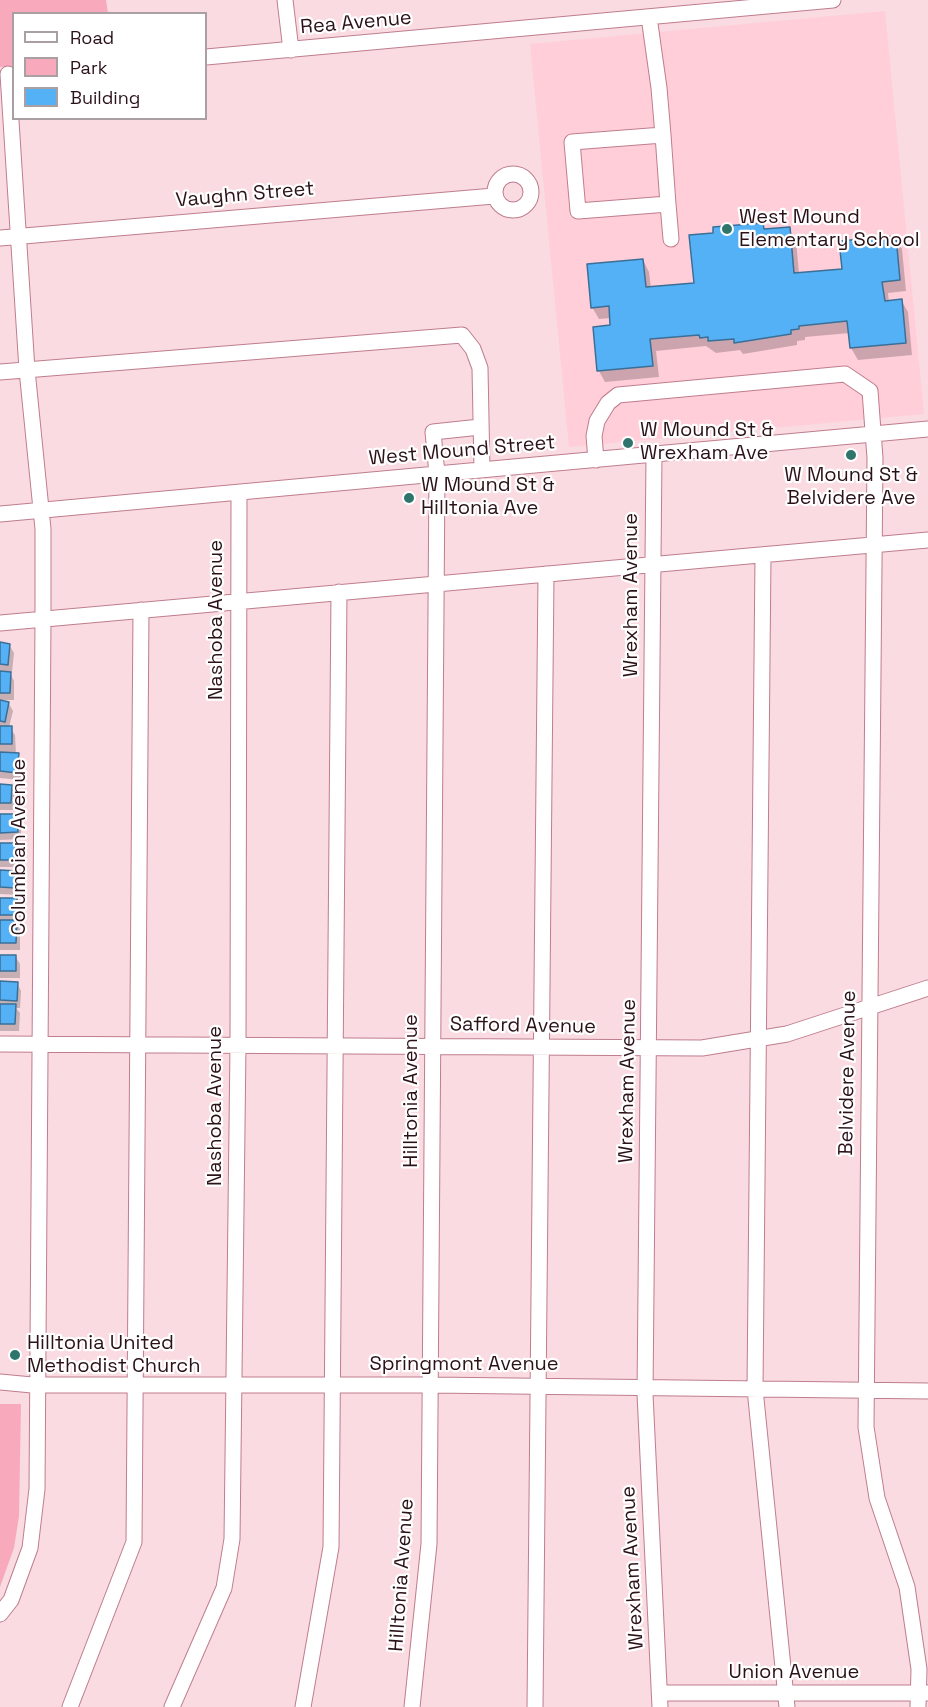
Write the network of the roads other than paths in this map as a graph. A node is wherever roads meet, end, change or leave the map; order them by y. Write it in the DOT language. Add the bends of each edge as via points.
graph roads {
  1 [pos="285,0"];
  2 [pos="833,0"];
  3 [pos="649,17"];
  4 [pos="291,50"];
  5 [pos="207,57"];
  6 [pos="7,74"];
  7 [pos="663,135"];
  8 [pos="495,196"];
  9 [pos="668,204"];
  10 [pos="18,237"];
  11 [pos="0,238"];
  12 [pos="671,239"];
  13 [pos="27,370"];
  14 [pos="0,372"];
  15 [pos="480,427"];
  16 [pos="928,429"];
  17 [pos="875,434"];
  18 [pos="654,455"];
  19 [pos="596,460"];
  20 [pos="482,470"];
  21 [pos="437,474"];
  22 [pos="239,493"];
  23 [pos="42,511"];
  24 [pos="0,514"];
  25 [pos="928,540"];
  26 [pos="874,545"];
  27 [pos="763,555"];
  28 [pos="653,564"];
  29 [pos="546,574"];
  30 [pos="436,583"];
  31 [pos="339,592"];
  32 [pos="238,601"];
  33 [pos="141,610"];
  34 [pos="43,619"];
  35 [pos="0,623"];
  36 [pos="928,988"];
  37 [pos="870,1006"];
  38 [pos="757,1041"];
  39 [pos="0,1044"];
  40 [pos="40,1044"];
  41 [pos="136,1045"];
  42 [pos="238,1045"];
  43 [pos="335,1046"];
  44 [pos="433,1047"];
  45 [pos="540,1047"];
  46 [pos="650,1049"];
  47 [pos="0,1382"];
  48 [pos="38,1385"];
  49 [pos="137,1385"];
  50 [pos="334,1385"];
  51 [pos="431,1385"];
  52 [pos="235,1386"];
  53 [pos="539,1386"];
  54 [pos="645,1388"];
  55 [pos="756,1389"];
  56 [pos="866,1390"];
  57 [pos="928,1390"];
  58 [pos="0,1614"];
  59 [pos="922,1698"];
  60 [pos="660,1700"];
  61 [pos="788,1701"];
  62 [pos="70,1707"];
  63 [pos="172,1707"];
  64 [pos="303,1707"];
  65 [pos="412,1707"];
  66 [pos="535,1707"];
  1 -- 4 [label="street"];
  2 -- 3 [label="street, Rea Avenue"];
  3 -- 4 [label="street, Rea Avenue"];
  3 -- 7 [label="street"];
  4 -- 5 [label="street, Rea Avenue"];
  6 -- 10 [label="street, Columbian Avenue"];
  7 -- 9 [label="street"];
  7 -- 9 [label="street" via="572,142 578,212"];
  8 -- 10 [label="street, Vaughn Street"];
  9 -- 12 [label="street"];
  10 -- 11 [label="street, Vaughn Street"];
  10 -- 13 [label="street, Columbian Avenue"];
  13 -- 14 [label="street"];
  13 -- 15 [label="street" via="462,335 480,368"];
  13 -- 23 [label="street, Columbian Avenue"];
  15 -- 20 [label="street"];
  15 -- 21 [label="street, Hilltonia Avenue" via="433,432"];
  16 -- 17 [label="street, West Mound Street"];
  17 -- 18 [label="street, West Mound Street"];
  17 -- 19 [label="street, Belvidere Avenue" via="870,391 845,374 618,395 597,421"];
  17 -- 26 [label="street, Belvidere Avenue"];
  18 -- 19 [label="street, West Mound Street"];
  18 -- 28 [label="street, Wrexham Avenue"];
  19 -- 20 [label="street, West Mound Street"];
  20 -- 21 [label="street, West Mound Street"];
  21 -- 22 [label="street, West Mound Street"];
  21 -- 30 [label="street, Hilltonia Avenue"];
  22 -- 23 [label="street, West Mound Street"];
  22 -- 32 [label="street, Nashoba Avenue"];
  23 -- 24 [label="street, West Mound Street"];
  23 -- 34 [label="street, Columbian Avenue"];
  25 -- 26 [label="street"];
  26 -- 27 [label="street"];
  26 -- 37 [label="street, Belvidere Avenue"];
  27 -- 28 [label="street"];
  27 -- 38 [label="street"];
  28 -- 29 [label="street"];
  28 -- 46 [label="street, Wrexham Avenue"];
  29 -- 30 [label="street"];
  29 -- 45 [label="street"];
  30 -- 31 [label="street"];
  30 -- 44 [label="street, Hilltonia Avenue"];
  31 -- 32 [label="street"];
  31 -- 43 [label="street"];
  32 -- 33 [label="street"];
  32 -- 42 [label="street, Nashoba Avenue"];
  33 -- 34 [label="street"];
  33 -- 41 [label="street"];
  34 -- 35 [label="street"];
  34 -- 40 [label="street, Columbian Avenue"];
  36 -- 37 [label="street, Safford Avenue"];
  37 -- 38 [label="street, Safford Avenue"];
  37 -- 56 [label="street, Belvidere Avenue"];
  38 -- 46 [label="street, Safford Avenue"];
  38 -- 55 [label="street"];
  39 -- 40 [label="street, Safford Avenue"];
  40 -- 41 [label="street, Safford Avenue"];
  40 -- 48 [label="street, Columbian Avenue"];
  41 -- 42 [label="street, Safford Avenue"];
  41 -- 49 [label="street"];
  42 -- 43 [label="street, Safford Avenue"];
  42 -- 52 [label="street, Nashoba Avenue"];
  43 -- 44 [label="street, Safford Avenue"];
  43 -- 50 [label="street"];
  44 -- 45 [label="street, Safford Avenue"];
  44 -- 51 [label="street, Hilltonia Avenue"];
  45 -- 46 [label="street, Safford Avenue"];
  45 -- 53 [label="street"];
  46 -- 54 [label="street, Wrexham Avenue"];
  47 -- 48 [label="street, Springmont Avenue"];
  48 -- 49 [label="street, Springmont Avenue"];
  48 -- 58 [label="street, Columbian Avenue" via="37,1489 30,1548 11,1600"];
  49 -- 52 [label="street, Springmont Avenue"];
  49 -- 62 [label="street" via="134,1542"];
  50 -- 51 [label="street, Springmont Avenue"];
  50 -- 52 [label="street, Springmont Avenue"];
  50 -- 64 [label="street" via="331,1547"];
  51 -- 53 [label="street, Springmont Avenue"];
  51 -- 65 [label="street, Hilltonia Avenue" via="429,1544"];
  52 -- 63 [label="street, Nashoba Avenue" via="232,1539 224,1588"];
  53 -- 54 [label="street, Springmont Avenue"];
  53 -- 66 [label="street"];
  54 -- 55 [label="street, Springmont Avenue"];
  54 -- 60 [label="street, Wrexham Avenue"];
  55 -- 56 [label="street, Springmont Avenue"];
  55 -- 61 [label="street"];
  56 -- 57 [label="street, Springmont Avenue"];
  56 -- 59 [label="street, Belvidere Avenue" via="866,1427 877,1498 907,1587"];
  59 -- 61 [label="street, Union Avenue"];
  60 -- 61 [label="street, Union Avenue"];
}
